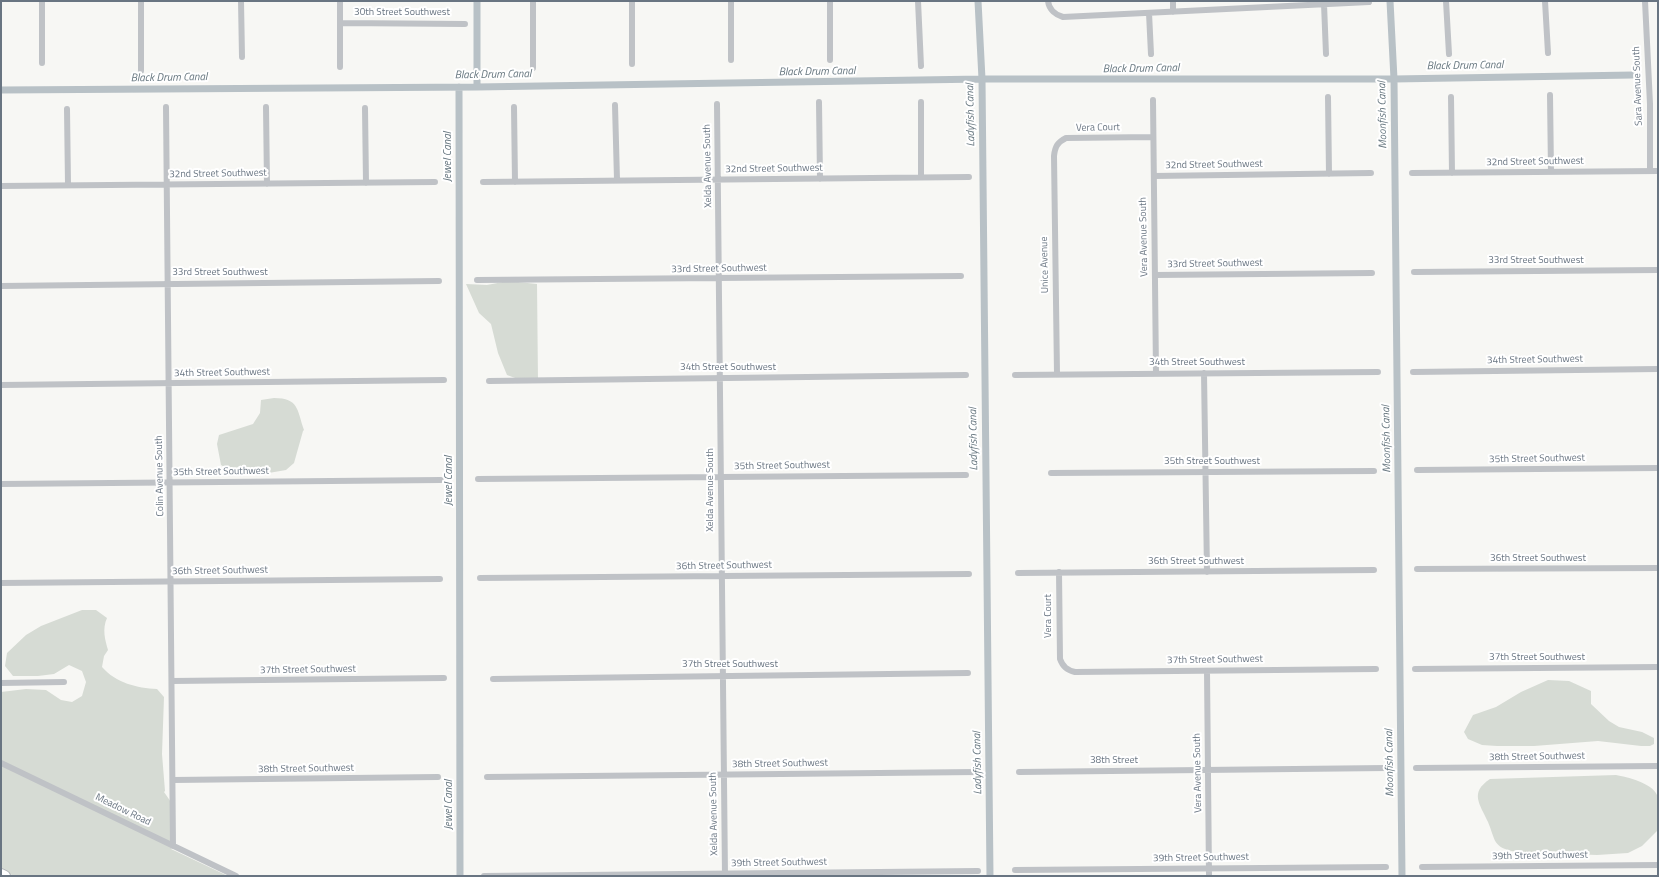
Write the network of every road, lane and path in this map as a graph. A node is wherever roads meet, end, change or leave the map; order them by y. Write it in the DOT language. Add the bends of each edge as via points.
graph roads {
  1 [pos="42,1"];
  2 [pos="141,1"];
  3 [pos="241,1"];
  4 [pos="340,1"];
  5 [pos="533,1"];
  6 [pos="632,1"];
  7 [pos="731,1"];
  8 [pos="830,1"];
  9 [pos="918,1"];
  10 [pos="1048,1"];
  11 [pos="1173,1"];
  12 [pos="1446,1"];
  13 [pos="1545,1"];
  14 [pos="1645,1"];
  15 [pos="1369,2"];
  16 [pos="1324,4"];
  17 [pos="1173,12"];
  18 [pos="1149,13"];
  19 [pos="340,23"];
  20 [pos="465,24"];
  21 [pos="1548,53"];
  22 [pos="1151,54"];
  23 [pos="1326,54"];
  24 [pos="1449,54"];
  25 [pos="242,57"];
  26 [pos="731,60"];
  27 [pos="830,60"];
  28 [pos="42,64"];
  29 [pos="632,64"];
  30 [pos="921,66"];
  31 [pos="340,67"];
  32 [pos="533,68"];
  33 [pos="141,71"];
  34 [pos="1550,95"];
  35 [pos="1328,97"];
  36 [pos="1451,97"];
  37 [pos="1153,100"];
  38 [pos="819,102"];
  39 [pos="921,102"];
  40 [pos="717,104"];
  41 [pos="615,105"];
  42 [pos="166,107"];
  43 [pos="266,107"];
  44 [pos="514,107"];
  45 [pos="365,108"];
  46 [pos="67,109"];
  47 [pos="1153,136"];
  48 [pos="1054,156"];
  49 [pos="1650,171"];
  50 [pos="1658,171"];
  51 [pos="1551,172"];
  52 [pos="1371,173"];
  53 [pos="1412,173"];
  54 [pos="1452,173"];
  55 [pos="1329,174"];
  56 [pos="1154,176"];
  57 [pos="921,177"];
  58 [pos="969,177"];
  59 [pos="820,179"];
  60 [pos="617,180"];
  61 [pos="718,180"];
  62 [pos="435,182"];
  63 [pos="483,182"];
  64 [pos="515,182"];
  65 [pos="366,183"];
  66 [pos="267,184"];
  67 [pos="68,185"];
  68 [pos="168,185"];
  69 [pos="1,186"];
  70 [pos="1658,270"];
  71 [pos="1414,272"];
  72 [pos="1372,273"];
  73 [pos="1155,275"];
  74 [pos="961,276"];
  75 [pos="719,278"];
  76 [pos="476,280"];
  77 [pos="439,282"];
  78 [pos="168,284"];
  79 [pos="1,286"];
  80 [pos="1658,369"];
  81 [pos="1378,372"];
  82 [pos="1413,372"];
  83 [pos="1156,373"];
  84 [pos="1204,373"];
  85 [pos="1056,374"];
  86 [pos="1015,375"];
  87 [pos="966,376"];
  88 [pos="720,378"];
  89 [pos="444,380"];
  90 [pos="489,381"];
  91 [pos="169,383"];
  92 [pos="1,385"];
  93 [pos="1658,468"];
  94 [pos="1417,470"];
  95 [pos="1374,471"];
  96 [pos="1206,472"];
  97 [pos="1051,473"];
  98 [pos="966,475"];
  99 [pos="721,477"];
  100 [pos="478,479"];
  101 [pos="441,480"];
  102 [pos="170,482"];
  103 [pos="1,484"];
  104 [pos="1658,568"];
  105 [pos="1417,569"];
  106 [pos="1374,570"];
  107 [pos="1059,572"];
  108 [pos="1207,572"];
  109 [pos="1018,573"];
  110 [pos="969,574"];
  111 [pos="722,576"];
  112 [pos="480,578"];
  113 [pos="440,579"];
  114 [pos="171,582"];
  115 [pos="1,583"];
  116 [pos="1060,659"];
  117 [pos="1658,667"];
  118 [pos="1376,669"];
  119 [pos="1415,669"];
  120 [pos="1207,671"];
  121 [pos="968,673"];
  122 [pos="723,675"];
  123 [pos="444,678"];
  124 [pos="493,679"];
  125 [pos="172,681"];
  126 [pos="64,682"];
  127 [pos="1,683"];
  128 [pos="1,763"];
  129 [pos="1658,766"];
  130 [pos="1386,768"];
  131 [pos="1416,768"];
  132 [pos="1208,770"];
  133 [pos="977,772"];
  134 [pos="1019,772"];
  135 [pos="724,774"];
  136 [pos="438,777"];
  137 [pos="487,777"];
  138 [pos="173,780"];
  139 [pos="173,846"];
  140 [pos="1658,865"];
  141 [pos="1386,867"];
  142 [pos="1422,867"];
  143 [pos="1209,868"];
  144 [pos="1015,870"];
  145 [pos="978,871"];
  146 [pos="1,874"];
  147 [pos="725,875"];
  148 [pos="5,876"];
  149 [pos="236,876"];
  150 [pos="484,876"];
  151 [pos="1209,876"];
  1 -- 28 [label="street"];
  2 -- 33 [label="street"];
  3 -- 25 [label="street"];
  4 -- 19 [label="street"];
  5 -- 32 [label="street"];
  6 -- 29 [label="street"];
  7 -- 26 [label="street"];
  8 -- 27 [label="street"];
  9 -- 30 [label="street"];
  10 -- 18 [label="street" via="1055,14 1063,18"];
  11 -- 17 [label="street"];
  12 -- 24 [label="street"];
  13 -- 21 [label="street"];
  14 -- 49 [label="street, Sara Avenue South"];
  15 -- 16 [label="street"];
  16 -- 17 [label="street"];
  16 -- 23 [label="street"];
  17 -- 18 [label="street"];
  18 -- 22 [label="street"];
  19 -- 20 [label="street, 30th Street Southwest"];
  19 -- 31 [label="street"];
  34 -- 51 [label="street"];
  35 -- 55 [label="street"];
  36 -- 54 [label="street"];
  37 -- 47 [label="street, Vera Avenue South"];
  38 -- 59 [label="street"];
  39 -- 57 [label="street"];
  40 -- 61 [label="street, Xelda Avenue South"];
  41 -- 60 [label="street"];
  42 -- 68 [label="street, Colin Avenue South"];
  43 -- 66 [label="street"];
  44 -- 64 [label="street"];
  45 -- 65 [label="street"];
  46 -- 67 [label="street"];
  47 -- 48 [label="street, Vera Court" via="1066,138 1055,147"];
  47 -- 56 [label="street, Vera Avenue South"];
  48 -- 85 [label="street, Unice Avenue"];
  49 -- 50 [label="street, 32nd Street Southwest"];
  49 -- 51 [label="street, 32nd Street Southwest"];
  51 -- 54 [label="street, 32nd Street Southwest"];
  52 -- 55 [label="street, 32nd Street Southwest"];
  53 -- 54 [label="street, 32nd Street Southwest"];
  55 -- 56 [label="street, 32nd Street Southwest"];
  56 -- 73 [label="street, Vera Avenue South"];
  57 -- 58 [label="street, 32nd Street Southwest"];
  57 -- 59 [label="street, 32nd Street Southwest"];
  59 -- 61 [label="street, 32nd Street Southwest"];
  60 -- 61 [label="street, 32nd Street Southwest"];
  60 -- 64 [label="street, 32nd Street Southwest"];
  61 -- 75 [label="street, Xelda Avenue South"];
  62 -- 65 [label="street, 32nd Street Southwest"];
  63 -- 64 [label="street, 32nd Street Southwest"];
  65 -- 66 [label="street, 32nd Street Southwest"];
  66 -- 68 [label="street, 32nd Street Southwest"];
  67 -- 68 [label="street, 32nd Street Southwest"];
  67 -- 69 [label="street, 32nd Street Southwest"];
  68 -- 78 [label="street, Colin Avenue South"];
  70 -- 71 [label="street, 33rd Street Southwest"];
  72 -- 73 [label="street, 33rd Street Southwest"];
  73 -- 83 [label="street, Vera Avenue South"];
  74 -- 75 [label="street, 33rd Street Southwest"];
  75 -- 76 [label="street, 33rd Street Southwest"];
  75 -- 88 [label="street, Xelda Avenue South"];
  77 -- 78 [label="street, 33rd Street Southwest"];
  78 -- 79 [label="street, 33rd Street Southwest"];
  78 -- 91 [label="street, Colin Avenue South"];
  80 -- 82 [label="street, 34th Street Southwest"];
  81 -- 84 [label="street, 34th Street Southwest"];
  83 -- 84 [label="street, 34th Street Southwest"];
  83 -- 85 [label="street, 34th Street Southwest"];
  84 -- 96 [label="street"];
  85 -- 86 [label="street, 34th Street Southwest"];
  87 -- 88 [label="street, 34th Street Southwest"];
  88 -- 90 [label="street, 34th Street Southwest"];
  88 -- 99 [label="street, Xelda Avenue South"];
  89 -- 91 [label="street, 34th Street Southwest"];
  91 -- 92 [label="street, 34th Street Southwest"];
  91 -- 102 [label="street, Colin Avenue South"];
  93 -- 94 [label="street, 35th Street Southwest"];
  95 -- 96 [label="street, 35th Street Southwest"];
  96 -- 97 [label="street, 35th Street Southwest"];
  96 -- 108 [label="street"];
  98 -- 99 [label="street, 35th Street Southwest"];
  99 -- 100 [label="street, 35th Street Southwest"];
  99 -- 111 [label="street, Xelda Avenue South"];
  101 -- 102 [label="street, 35th Street Southwest"];
  102 -- 103 [label="street, 35th Street Southwest"];
  102 -- 114 [label="street, Colin Avenue South"];
  104 -- 105 [label="street, 36th Street Southwest"];
  106 -- 108 [label="street, 36th Street Southwest"];
  107 -- 108 [label="street, 36th Street Southwest"];
  107 -- 109 [label="street, 36th Street Southwest"];
  107 -- 116 [label="street, Vera Court"];
  110 -- 111 [label="street, 36th Street Southwest"];
  111 -- 112 [label="street, 36th Street Southwest"];
  111 -- 122 [label="street, Xelda Avenue South"];
  113 -- 114 [label="street, 36th Street Southwest"];
  114 -- 115 [label="street, 36th Street Southwest"];
  114 -- 125 [label="street, Colin Avenue South"];
  116 -- 120 [label="street, 37th Street Southwest" via="1063,666 1075,672"];
  117 -- 119 [label="street, 37th Street Southwest"];
  118 -- 120 [label="street, 37th Street Southwest"];
  120 -- 132 [label="street, Vera Avenue South"];
  121 -- 122 [label="street, 37th Street Southwest"];
  122 -- 124 [label="street, 37th Street Southwest"];
  122 -- 135 [label="street, Xelda Avenue South"];
  123 -- 125 [label="street, 37th Street Southwest"];
  125 -- 138 [label="street, Colin Avenue South"];
  126 -- 127 [label="street"];
  128 -- 139 [label="street, Meadow Road"];
  129 -- 131 [label="street, 38th Street Southwest"];
  130 -- 132 [label="street"];
  132 -- 134 [label="street, 38th Street"];
  132 -- 143 [label="street, Vera Avenue South"];
  133 -- 135 [label="street, 38th Street Southwest"];
  135 -- 137 [label="street, 38th Street Southwest"];
  135 -- 147 [label="street, Xelda Avenue South"];
  136 -- 138 [label="street, 38th Street Southwest"];
  138 -- 139 [label="street, Colin Avenue South"];
  139 -- 149 [label="street, Meadow Road"];
  140 -- 142 [label="street, 39th Street Southwest"];
  141 -- 143 [label="street, 39th Street Southwest"];
  143 -- 144 [label="street, 39th Street Southwest"];
  143 -- 151 [label="street, Vera Avenue South"];
  145 -- 147 [label="street, 39th Street Southwest"];
  146 -- 148 [label="highway"];
  147 -- 150 [label="street, 39th Street Southwest"];
}
